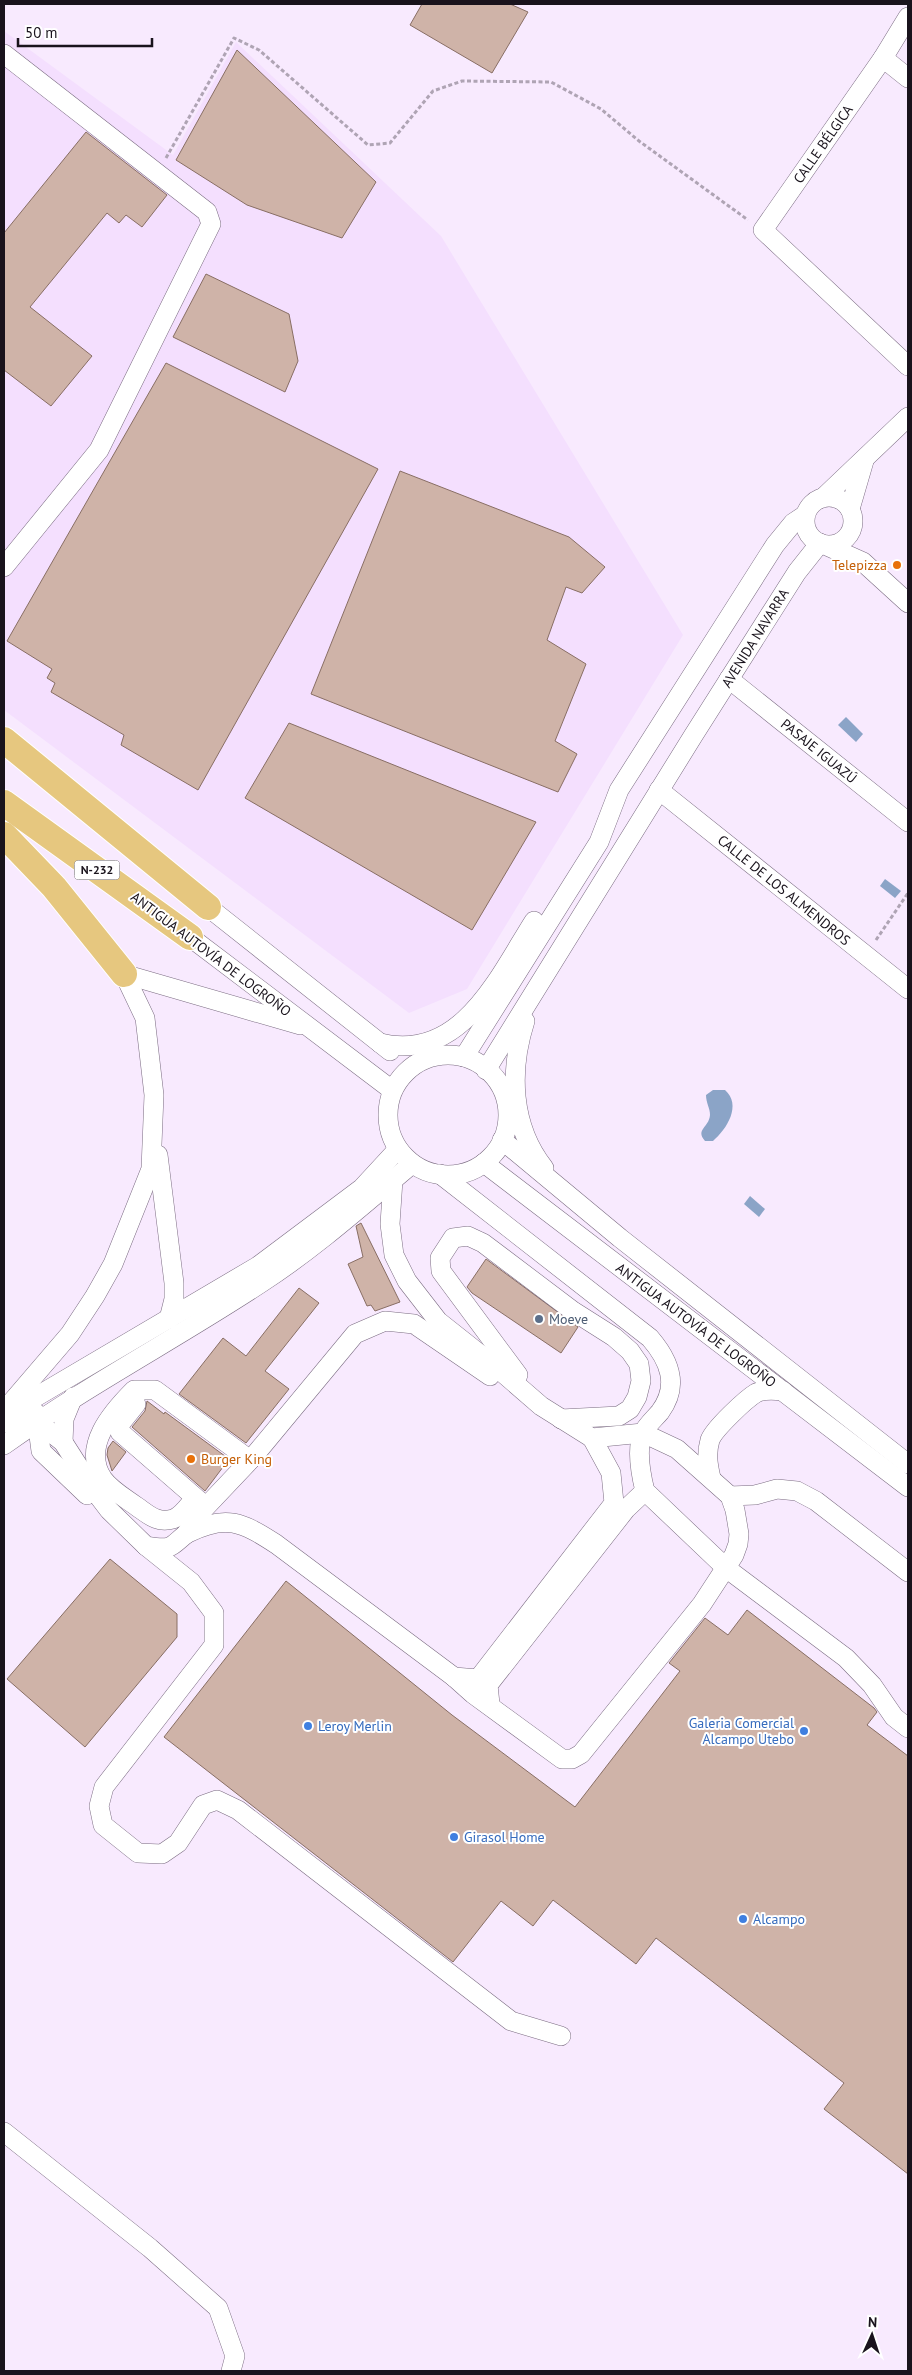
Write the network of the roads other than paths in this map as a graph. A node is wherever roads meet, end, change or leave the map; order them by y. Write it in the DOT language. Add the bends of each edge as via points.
graph roads {
  1 [pos="908,17"];
  2 [pos="4,54"];
  3 [pos="883,58"];
  4 [pos="908,78"];
  5 [pos="908,366"];
  6 [pos="908,417"];
  7 [pos="866,455"];
  8 [pos="824,497"];
  9 [pos="850,509"];
  10 [pos="805,515"];
  11 [pos="852,530"];
  12 [pos="822,544"];
  13 [pos="863,562"];
  14 [pos="4,567"];
  15 [pos="908,603"];
  16 [pos="729,679"];
  17 [pos="4,740"];
  18 [pos="619,790"];
  19 [pos="659,790"];
  20 [pos="4,803"];
  21 [pos="908,822"];
  22 [pos="4,835"];
  23 [pos="208,907"];
  24 [pos="190,937"];
  25 [pos="124,974"];
  26 [pos="537,988"];
  27 [pos="908,989"];
  28 [pos="311,1029"];
  29 [pos="380,1043"];
  30 [pos="464,1057"];
  31 [pos="411,1068"];
  32 [pos="486,1070"];
  33 [pos="392,1090"];
  34 [pos="154,1127"];
  35 [pos="502,1140"];
  36 [pos="398,1149"];
  37 [pos="484,1163"];
  38 [pos="412,1164"];
  39 [pos="440,1174"];
  40 [pos="393,1180"];
  41 [pos="558,1185"];
  42 [pos="169,1318"];
  43 [pos="56,1386"];
  44 [pos="783,1391"];
  45 [pos="73,1397"];
  46 [pos="541,1406"];
  47 [pos="4,1411"];
  48 [pos="4,1416"];
  49 [pos="561,1419"];
  50 [pos="36,1421"];
  51 [pos="4,1423"];
  52 [pos="643,1433"];
  53 [pos="592,1438"];
  54 [pos="63,1442"];
  55 [pos="4,1445"];
  56 [pos="41,1451"];
  57 [pos="248,1463"];
  58 [pos="908,1464"];
  59 [pos="711,1478"];
  60 [pos="908,1487"];
  61 [pos="646,1491"];
  62 [pos="730,1496"];
  63 [pos="200,1502"];
  64 [pos="109,1510"];
  65 [pos="186,1534"];
  66 [pos="146,1546"];
  67 [pos="726,1568"];
  68 [pos="908,1572"];
  69 [pos="454,1677"];
  70 [pos="490,1704"];
  71 [pos="908,1728"];
  72 [pos="561,2036"];
  73 [pos="4,2132"];
  74 [pos="231,2371"];
  1 -- 3 [label="street, CALLE BÉLGICA"];
  2 -- 14 [label="street" via="207,212 211,224 99,450"];
  3 -- 4 [label="street"];
  3 -- 5 [label="street, CALLE BÉLGICA" via="763,230"];
  6 -- 7 [label="street"];
  7 -- 8 [label="street"];
  7 -- 9 [label="street"];
  8 -- 9 [label="street" via="836,497"];
  8 -- 10 [label="street" via="810,505"];
  9 -- 11 [label="street" via="854,519"];
  10 -- 12 [label="street" via="807,532"];
  10 -- 18 [label="street" via="782,535"];
  11 -- 12 [label="street" via="844,540 832,545"];
  11 -- 13 [label="street"];
  12 -- 13 [label="street"];
  12 -- 16 [label="street, AVENIDA NAVARRA" via="797,572"];
  13 -- 15 [label="street"];
  16 -- 19 [label="street, AVENIDA NAVARRA"];
  16 -- 21 [label="street, PASAJE IGUAZÚ"];
  17 -- 23 [label="highway"];
  18 -- 29 [label="street" via="481,1004 464,1023 413,1046 396,1047"];
  18 -- 30 [label="street" via="598,842"];
  19 -- 26 [label="street, AVENIDA NAVARRA"];
  19 -- 27 [label="street, CALLE DE LOS ALMENDROS"];
  20 -- 24 [label="highway, ANTIGUA AUTOVÍA DE LOGROÑO / N-232"];
  22 -- 25 [label="highway" via="54,887"];
  23 -- 29 [label="street"];
  24 -- 28 [label="street, ANTIGUA AUTOVÍA DE LOGROÑO"];
  25 -- 28 [label="street"];
  25 -- 34 [label="street" via="144,1018 154,1095"];
  26 -- 32 [label="street"];
  26 -- 41 [label="street" via="517,1046 514,1074 516,1104 526,1137"];
  28 -- 33 [label="street, ANTIGUA AUTOVÍA DE LOGROÑO"];
  29 -- 31 [label="street"];
  30 -- 31 [label="street" via="440,1055 420,1061"];
  30 -- 32 [label="street"];
  31 -- 33 [label="street"];
  32 -- 35 [label="street" via="504,1093 508,1112"];
  33 -- 36 [label="street" via="387,1110 389,1130"];
  34 -- 42 [label="street" via="174,1283"];
  34 -- 47 [label="street" via="151,1169 113,1264 70,1334"];
  35 -- 37 [label="street"];
  35 -- 41 [label="street, ANTIGUA AUTOVÍA DE LOGROÑO"];
  36 -- 38 [label="street"];
  36 -- 42 [label="street" via="362,1188 258,1266"];
  37 -- 39 [label="street" via="468,1172"];
  37 -- 44 [label="street, ANTIGUA AUTOVÍA DE LOGROÑO"];
  38 -- 39 [label="street"];
  38 -- 40 [label="street"];
  39 -- 52 [label="street" via="650,1338 663,1354 670,1372 669,1392 661,1410"];
  40 -- 45 [label="street" via="331,1233 261,1283"];
  40 -- 46 [label="street" via="391,1240 394,1255 407,1281 438,1321"];
  41 -- 58 [label="street, ANTIGUA AUTOVÍA DE LOGROÑO" via="620,1238"];
  42 -- 43 [label="street"];
  43 -- 48 [label="street"];
  43 -- 50 [label="street" via="38,1405"];
  44 -- 59 [label="street" via="757,1392 711,1438 707,1456"];
  44 -- 60 [label="street, ANTIGUA AUTOVÍA DE LOGROÑO"];
  45 -- 50 [label="street"];
  45 -- 54 [label="street" via="64,1419"];
  46 -- 49 [label="street"];
  46 -- 49 [label="street" via="441,1271 440,1258 453,1238 468,1236 482,1243 573,1311 614,1337 630,1351 638,1364 642,1381 630,1409 619,1416"];
  46 -- 57 [label="street" via="528,1402 414,1324 385,1321 355,1334"];
  49 -- 53 [label="street"];
  50 -- 51 [label="street"];
  50 -- 54 [label="street"];
  50 -- 55 [label="street"];
  50 -- 56 [label="street"];
  52 -- 53 [label="street"];
  52 -- 59 [label="street" via="677,1449"];
  52 -- 61 [label="street" via="640,1459"];
  53 -- 69 [label="street" via="611,1473 614,1503 478,1679"];
  54 -- 64 [label="street" via="80,1472"];
  55 -- 56 [label="street" via="27,1446"];
  56 -- 64 [label="street" via="85,1493"];
  57 -- 63 [label="street"];
  57 -- 63 [label="street" via="157,1401 140,1399 120,1424 120,1432"];
  57 -- 63 [label="street" via="155,1390 134,1390 106,1422 97,1445 95,1463 104,1480 150,1517 163,1520 175,1518"];
  59 -- 62 [label="street"];
  61 -- 67 [label="street"];
  61 -- 70 [label="street" via="626,1509 488,1685"];
  62 -- 67 [label="street" via="739,1534 734,1555"];
  62 -- 68 [label="street" via="755,1495 777,1489 797,1491 816,1501"];
  63 -- 65 [label="street"];
  64 -- 66 [label="street"];
  65 -- 66 [label="street" via="169,1547"];
  65 -- 69 [label="street" via="207,1525 229,1521 251,1527"];
  66 -- 72 [label="street" via="191,1582 214,1612 214,1645 104,1787 99,1806 103,1825 138,1853 162,1854 178,1842 204,1805 217,1800 238,1810 511,2021"];
  67 -- 70 [label="street" via="702,1604 581,1754 572,1759 562,1759"];
  67 -- 71 [label="street" via="846,1658 872,1685 894,1717"];
  69 -- 70 [label="street"];
  73 -- 74 [label="street" via="150,2248 218,2308 236,2356"];
}
